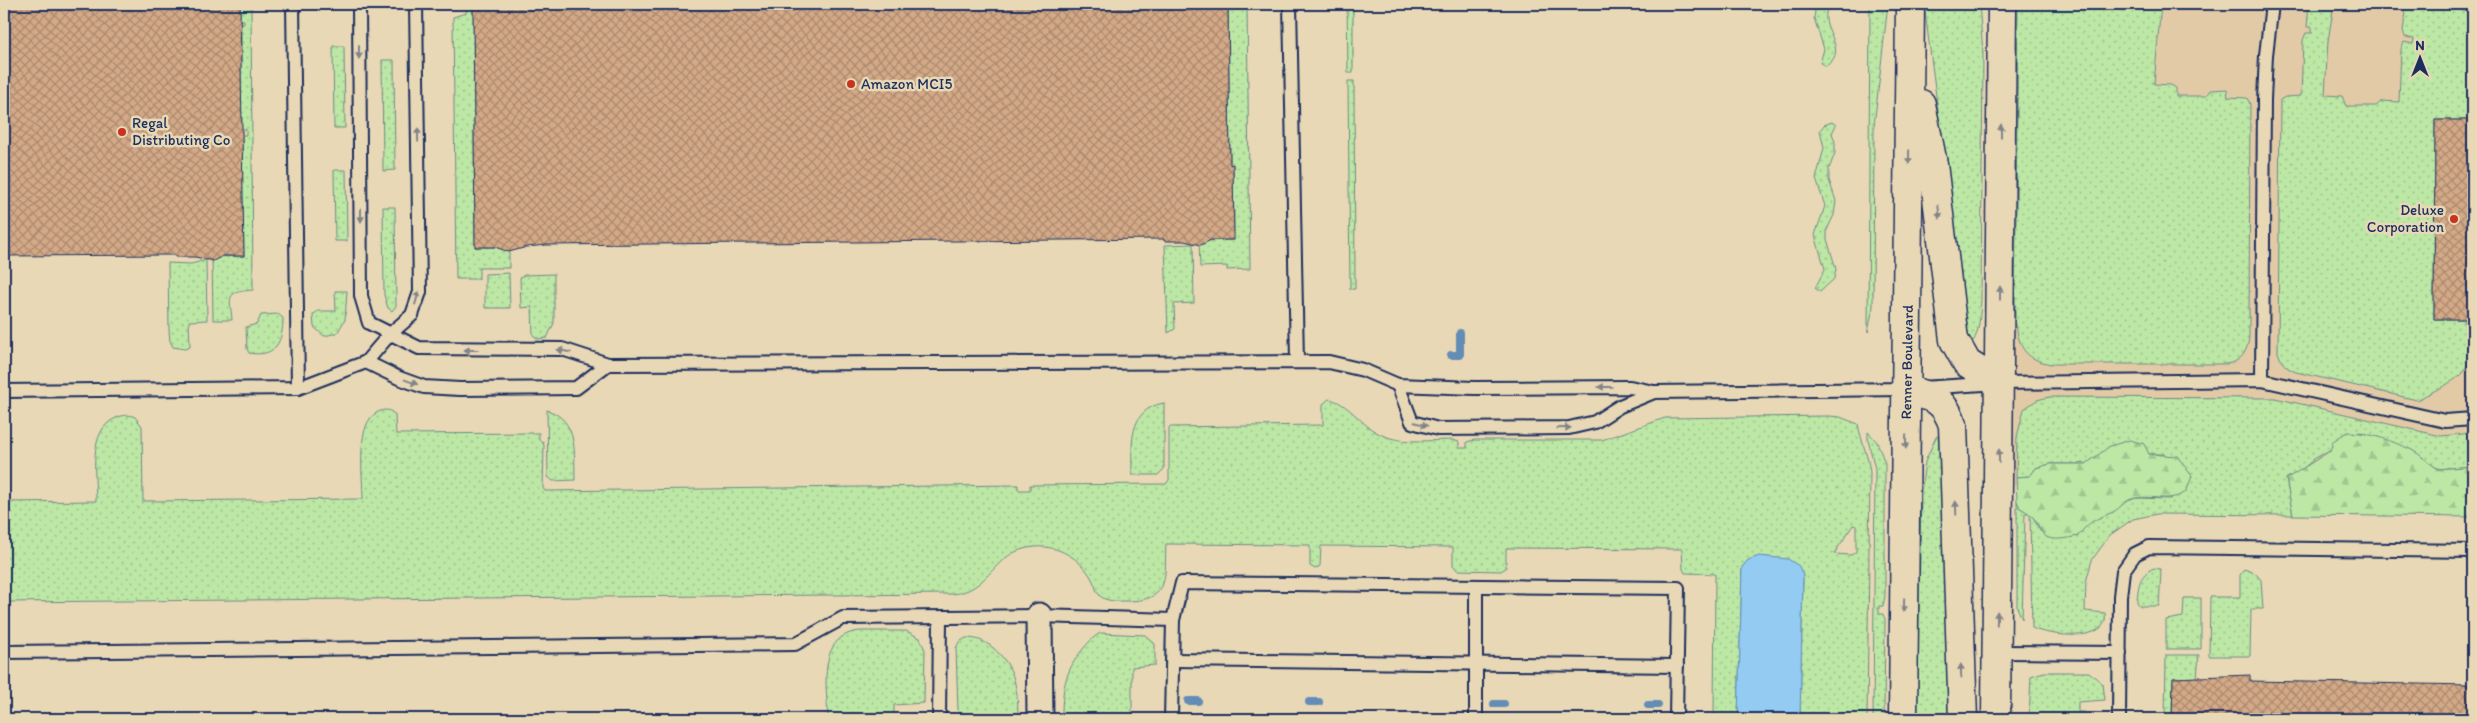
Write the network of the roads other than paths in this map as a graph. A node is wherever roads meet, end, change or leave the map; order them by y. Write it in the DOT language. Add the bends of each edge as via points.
graph roads {
  1 [pos="293,4"];
  2 [pos="359,4"];
  3 [pos="416,4"];
  4 [pos="1290,4"];
  5 [pos="1910,4"];
  6 [pos="2002,4"];
  7 [pos="2272,4"];
  8 [pos="1910,43"];
  9 [pos="389,335"];
  10 [pos="1297,361"];
  11 [pos="366,362"];
  12 [pos="608,364"];
  13 [pos="2262,380"];
  14 [pos="1999,383"];
  15 [pos="1398,385"];
  16 [pos="298,388"];
  17 [pos="1906,389"];
  18 [pos="4,391"];
  19 [pos="1654,392"];
  20 [pos="2473,419"];
  21 [pos="2473,551"];
  22 [pos="1476,586"];
  23 [pos="1039,616"];
  24 [pos="940,618"];
  25 [pos="1173,620"];
  26 [pos="4,652"];
  27 [pos="1996,652"];
  28 [pos="2120,653"];
  29 [pos="1172,660"];
  30 [pos="1476,664"];
  31 [pos="1677,666"];
  32 [pos="940,719"];
  33 [pos="1040,719"];
  34 [pos="1171,719"];
  35 [pos="1476,719"];
  36 [pos="1676,719"];
  37 [pos="1903,719"];
  38 [pos="1963,719"];
  39 [pos="1996,719"];
  40 [pos="2119,719"];
  1 -- 16 [label="lane"];
  2 -- 9 [label="lane, one-way" via="361,296 369,323"];
  9 -- 3 [label="lane, one-way" via="412,315 420,292"];
  4 -- 10 [label="lane"];
  5 -- 8 [label="main road, Renner Boulevard"];
  14 -- 6 [label="main road, one-way"];
  7 -- 13 [label="lane" via="2264,100"];
  8 -- 14 [label="main road, one-way" via="1933,164 1954,340 1967,363"];
  8 -- 17 [label="main road, Renner Boulevard, one-way"];
  9 -- 11 [label="lane"];
  12 -- 9 [label="lane, one-way" via="562,349 419,348"];
  10 -- 12 [label="lane"];
  10 -- 15 [label="lane" via="1330,362 1363,370"];
  11 -- 12 [label="lane, one-way" via="424,387 460,389 576,388"];
  11 -- 16 [label="lane"];
  13 -- 14 [label="lane"];
  13 -- 20 [label="lane" via="2445,421"];
  14 -- 17 [label="lane"];
  27 -- 14 [label="main road, one-way"];
  19 -- 15 [label="lane, one-way" via="1630,387"];
  15 -- 19 [label="lane, one-way" via="1412,422 1438,429 1569,428 1595,422 1620,406"];
  16 -- 18 [label="lane"];
  17 -- 19 [label="lane"];
  17 -- 37 [label="main road, Renner Boulevard, one-way"];
  38 -- 17 [label="main road, one-way" via="1952,425 1947,409 1935,399"];
  21 -- 28 [label="lane" via="2149,547 2135,554 2123,571"];
  22 -- 25 [label="lane" via="1182,583"];
  22 -- 30 [label="lane"];
  22 -- 31 [label="lane" via="1678,588"];
  23 -- 24 [label="lane"];
  23 -- 25 [label="lane"];
  23 -- 33 [label="street"];
  24 -- 26 [label="lane" via="843,618 795,644"];
  24 -- 32 [label="lane"];
  25 -- 29 [label="lane"];
  27 -- 28 [label="lane"];
  27 -- 39 [label="main road"];
  28 -- 40 [label="lane"];
  29 -- 30 [label="lane"];
  29 -- 34 [label="lane"];
  30 -- 31 [label="lane"];
  30 -- 35 [label="lane"];
  31 -- 36 [label="lane"];
}
